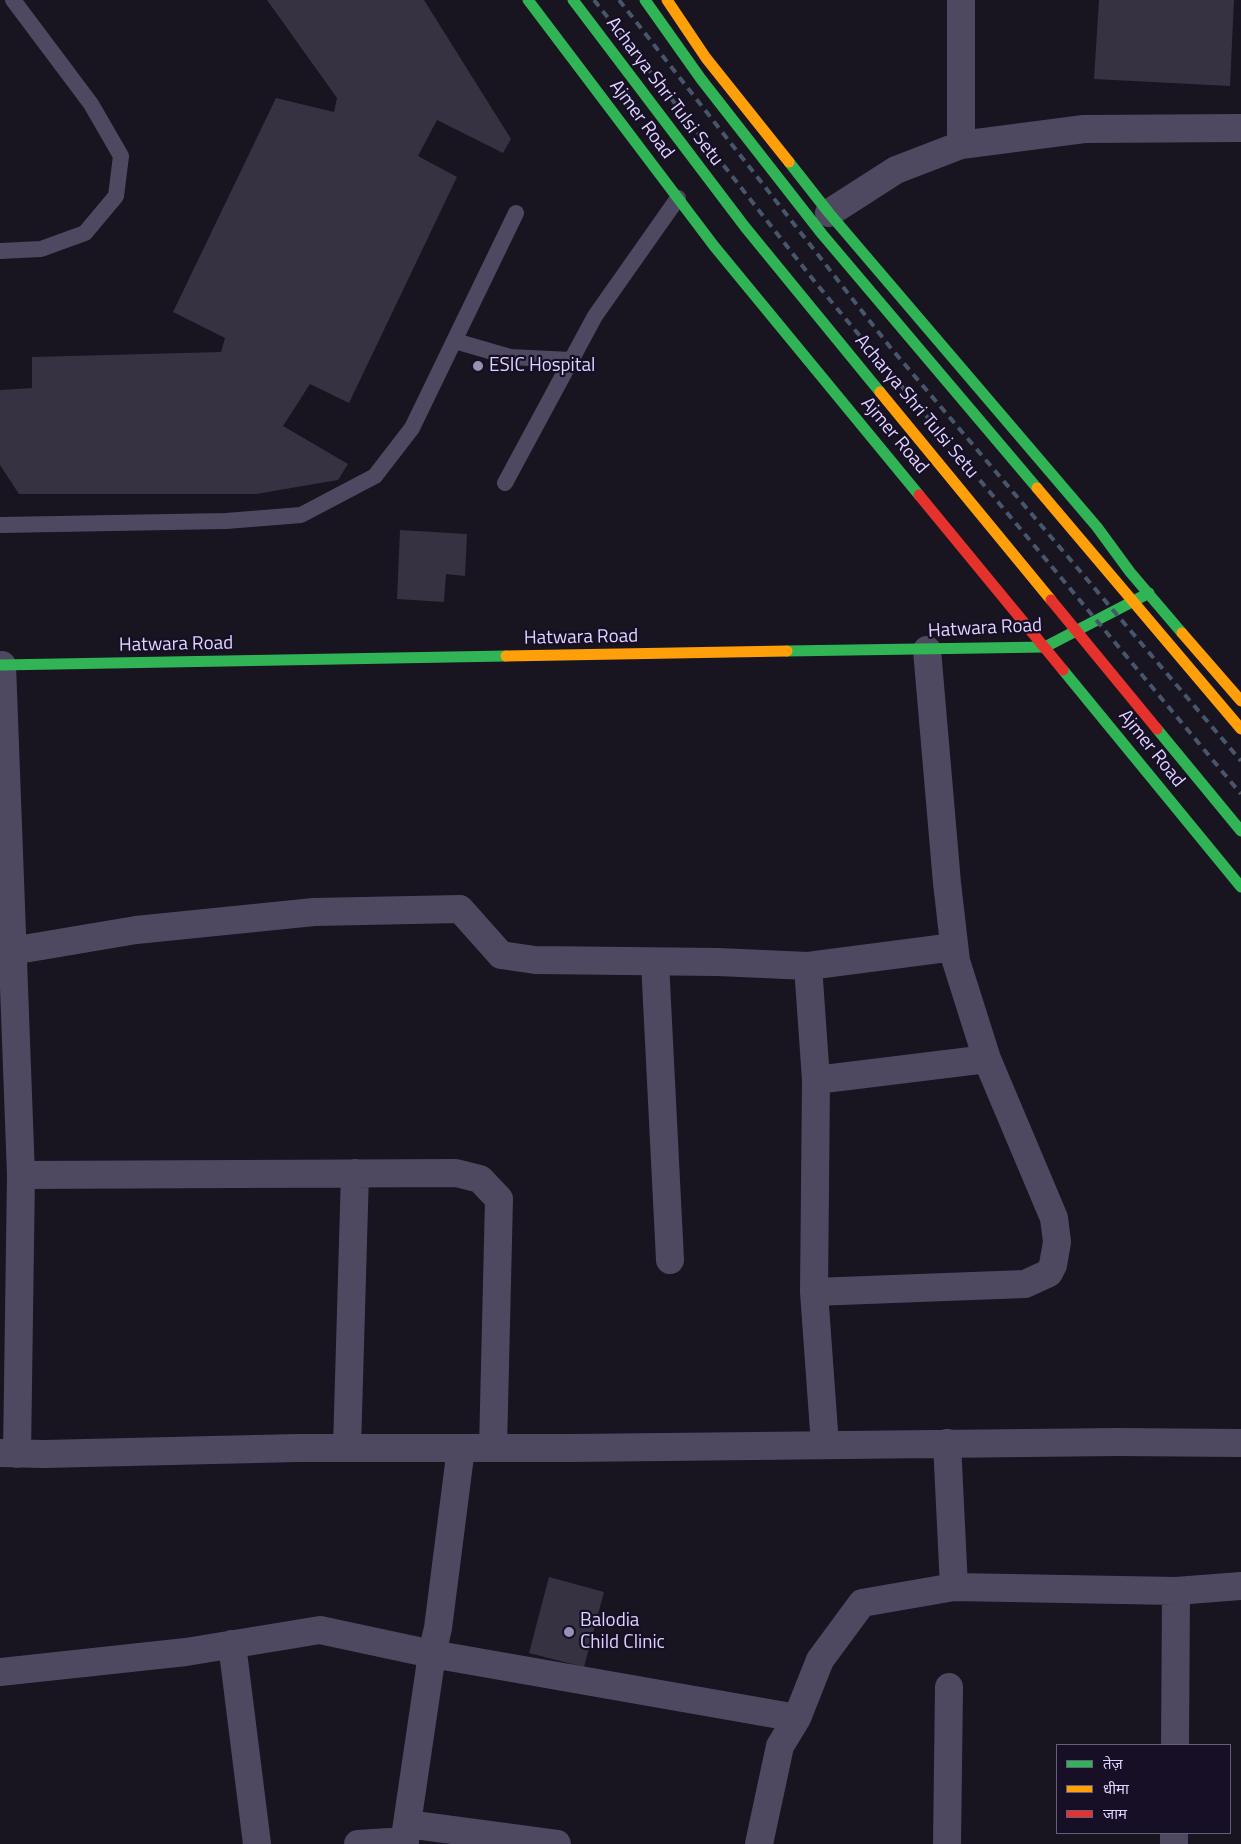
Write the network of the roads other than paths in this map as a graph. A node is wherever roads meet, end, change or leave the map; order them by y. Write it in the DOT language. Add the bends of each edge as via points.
graph roads {
  1 [pos="13,0"];
  2 [pos="528,0"];
  3 [pos="573,0"];
  4 [pos="645,0"];
  5 [pos="667,0"];
  6 [pos="960,0"];
  7 [pos="1241,128"];
  8 [pos="961,145"];
  9 [pos="678,198"];
  10 [pos="829,212"];
  11 [pos="516,213"];
  12 [pos="0,251"];
  13 [pos="455,341"];
  14 [pos="571,360"];
  15 [pos="505,482"];
  16 [pos="0,525"];
  17 [pos="1149,593"];
  18 [pos="1045,647"];
  19 [pos="927,650"];
  20 [pos="1,665"];
  21 [pos="1241,701"];
  22 [pos="1241,729"];
  23 [pos="1241,831"];
  24 [pos="1241,887"];
  25 [pos="954,947"];
  26 [pos="7,952"];
  27 [pos="655,962"];
  28 [pos="808,966"];
  29 [pos="986,1059"];
  30 [pos="816,1080"];
  31 [pos="355,1173"];
  32 [pos="21,1175"];
  33 [pos="670,1260"];
  34 [pos="814,1292"];
  35 [pos="1241,1443"];
  36 [pos="947,1444"];
  37 [pos="825,1445"];
  38 [pos="347,1448"];
  39 [pos="461,1448"];
  40 [pos="493,1448"];
  41 [pos="9,1453"];
  42 [pos="1241,1586"];
  43 [pos="954,1587"];
  44 [pos="1176,1590"];
  45 [pos="232,1644"];
  46 [pos="432,1654"];
  47 [pos="0,1672"];
  48 [pos="948,1687"];
  49 [pos="797,1718"];
  50 [pos="1175,1744"];
  51 [pos="406,1836"];
  52 [pos="257,1844"];
  53 [pos="358,1844"];
  54 [pos="557,1844"];
  55 [pos="759,1844"];
  56 [pos="948,1844"];
  1 -- 12 [label="lane" via="91,104 121,156 116,196 86,233 41,248"];
  2 -- 9 [label="main road, Ajmer Road"];
  3 -- 23 [label="main road, Acharya Shri Tulsi Setu, bridge" via="745,227"];
  4 -- 22 [label="main road, Acharya Shri Tulsi Setu, bridge" via="701,79 822,234"];
  5 -- 10 [label="main road" via="706,58"];
  6 -- 8 [label="street"];
  7 -- 8 [label="street" via="1084,129"];
  8 -- 10 [label="street" via="896,170"];
  9 -- 14 [label="lane" via="595,316"];
  9 -- 18 [label="main road, Ajmer Road" via="714,246"];
  10 -- 17 [label="main road" via="1097,527"];
  11 -- 13 [label="lane"];
  13 -- 14 [label="lane" via="510,357"];
  13 -- 16 [label="lane" via="412,428 375,476 302,515 226,521"];
  14 -- 15 [label="lane"];
  17 -- 18 [label="main road, Hatwara Road"];
  17 -- 21 [label="main road"];
  18 -- 19 [label="main road, Hatwara Road"];
  18 -- 24 [label="main road, Ajmer Road"];
  19 -- 20 [label="main road, Hatwara Road"];
  19 -- 25 [label="street"];
  20 -- 26 [label="street"];
  25 -- 28 [label="street"];
  25 -- 29 [label="street"];
  26 -- 27 [label="street" via="136,930 314,912 460,909 501,955 535,960"];
  26 -- 32 [label="street"];
  27 -- 28 [label="street"];
  27 -- 33 [label="street"];
  28 -- 30 [label="street"];
  29 -- 30 [label="street"];
  29 -- 34 [label="street" via="1054,1218 1057,1242 1049,1273 1025,1284"];
  30 -- 34 [label="street"];
  31 -- 32 [label="street"];
  31 -- 38 [label="street"];
  31 -- 40 [label="street" via="456,1173 480,1179 499,1199"];
  32 -- 41 [label="street"];
  34 -- 37 [label="street"];
  35 -- 36 [label="street"];
  36 -- 37 [label="street"];
  36 -- 43 [label="street"];
  37 -- 40 [label="street"];
  38 -- 39 [label="street"];
  38 -- 41 [label="street"];
  39 -- 40 [label="street"];
  39 -- 46 [label="street"];
  42 -- 44 [label="street"];
  43 -- 44 [label="street"];
  43 -- 49 [label="street" via="862,1603 820,1660"];
  44 -- 50 [label="street"];
  45 -- 46 [label="street" via="320,1630"];
  45 -- 47 [label="street"];
  45 -- 52 [label="street"];
  46 -- 49 [label="street"];
  46 -- 51 [label="street"];
  48 -- 56 [label="street"];
  49 -- 55 [label="street" via="780,1746"];
  51 -- 53 [label="street"];
  51 -- 54 [label="street"];
}
